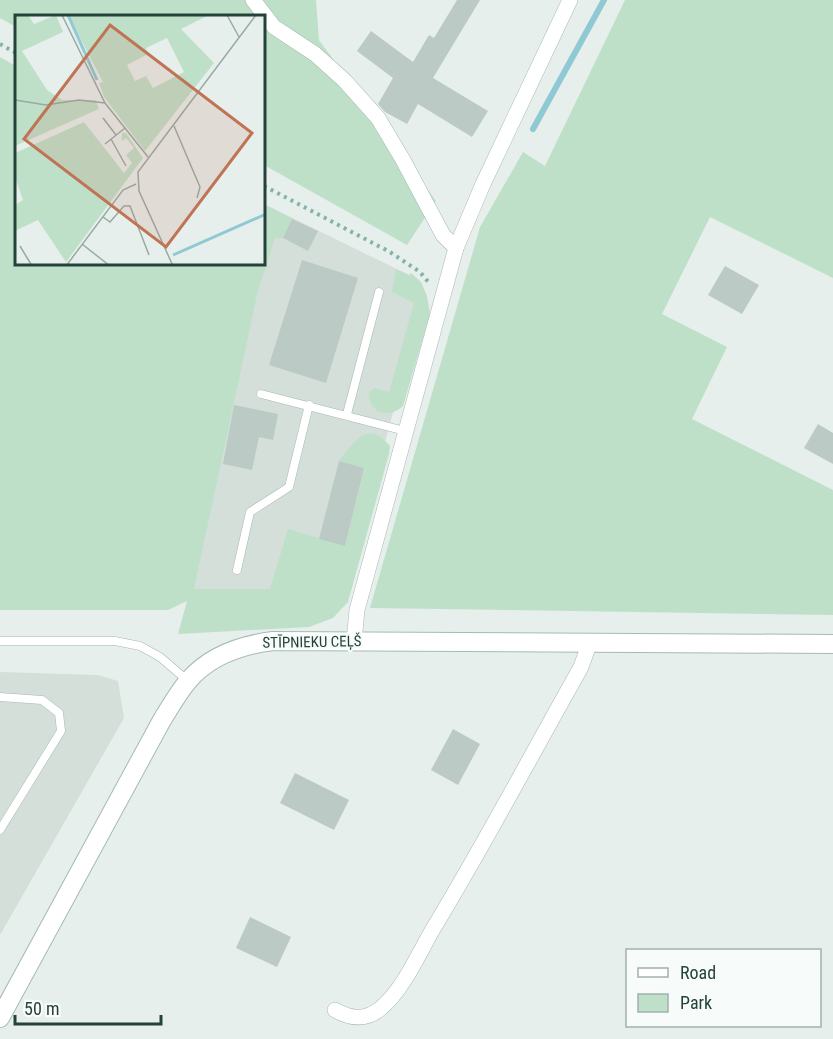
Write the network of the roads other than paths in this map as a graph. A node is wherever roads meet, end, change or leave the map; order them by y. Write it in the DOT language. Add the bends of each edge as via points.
graph roads {
  1 [pos="253,0"];
  2 [pos="570,0"];
  3 [pos="265,15"];
  4 [pos="266,17"];
  5 [pos="456,248"];
  6 [pos="379,292"];
  7 [pos="261,393"];
  8 [pos="309,405"];
  9 [pos="347,414"];
  10 [pos="405,431"];
  11 [pos="237,570"];
  12 [pos="0,641"];
  13 [pos="354,641"];
  14 [pos="590,642"];
  15 [pos="833,644"];
  16 [pos="188,681"];
  17 [pos="0,697"];
  18 [pos="0,830"];
  19 [pos="335,1010"];
  20 [pos="0,1018"];
  1 -- 3 [label="street"];
  2 -- 5 [label="street"];
  4 -- 5 [label="street" via="345,81 378,118 443,235"];
  5 -- 10 [label="street"];
  6 -- 9 [label="lane"];
  7 -- 8 [label="lane"];
  8 -- 9 [label="lane"];
  8 -- 11 [label="lane" via="289,487 250,512"];
  9 -- 10 [label="lane"];
  10 -- 13 [label="street" via="357,610"];
  12 -- 16 [label="lane" via="115,640 140,646 160,657"];
  13 -- 14 [label="main road, STĪPNIEKU CEĻŠ"];
  13 -- 16 [label="main road, STĪPNIEKU CEĻŠ" via="247,644 214,657"];
  14 -- 15 [label="main road, STĪPNIEKU CEĻŠ"];
  14 -- 19 [label="street" via="559,706 398,988 370,1016 353,1018"];
  16 -- 20 [label="main road, STĪPNIEKU CEĻŠ" via="162,720"];
  17 -- 18 [label="lane" via="42,700 59,713 61,731"];
}
